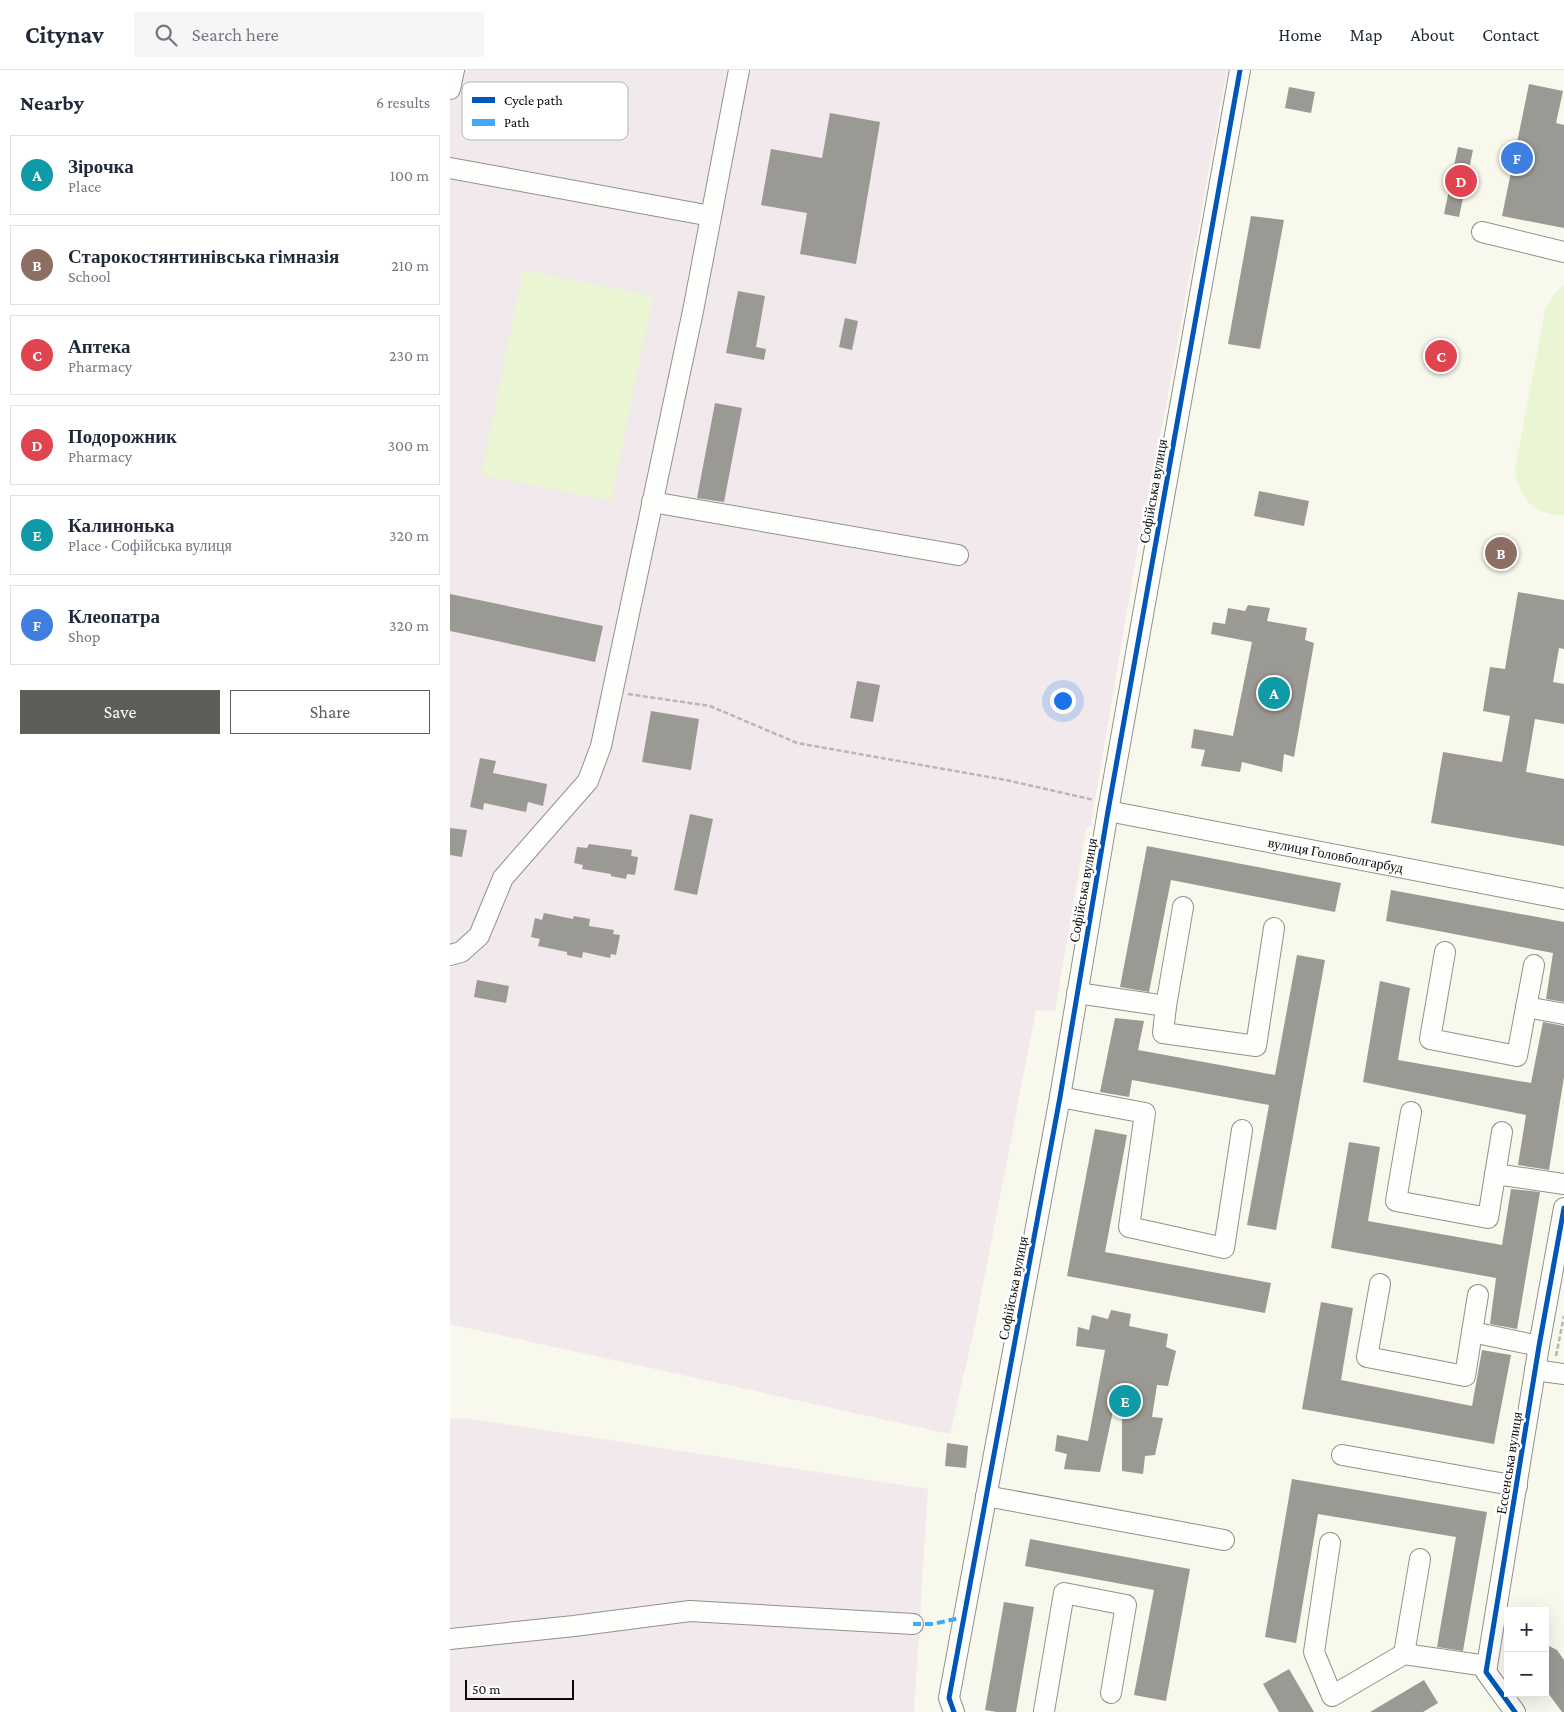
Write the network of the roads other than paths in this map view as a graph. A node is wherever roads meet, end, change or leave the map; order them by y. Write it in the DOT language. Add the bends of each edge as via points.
graph roads {
  1 [pos="454,70"];
  2 [pos="739,70"];
  3 [pos="1240,70"];
  4 [pos="450,89"];
  5 [pos="450,168"];
  6 [pos="711,216"];
  7 [pos="1482,232"];
  8 [pos="1564,252"];
  9 [pos="652,502"];
  10 [pos="958,555"];
  11 [pos="1104,806"];
  12 [pos="1564,900"];
  13 [pos="1183,907"];
  14 [pos="1274,928"];
  15 [pos="1445,952"];
  16 [pos="450,955"];
  17 [pos="1534,965"];
  18 [pos="1076,993"];
  19 [pos="1166,1006"];
  20 [pos="1526,1007"];
  21 [pos="1564,1014"];
  22 [pos="1060,1096"];
  23 [pos="1411,1112"];
  24 [pos="1242,1130"];
  25 [pos="1502,1132"];
  26 [pos="1496,1174"];
  27 [pos="1564,1184"];
  28 [pos="1564,1208"];
  29 [pos="1559,1264"];
  30 [pos="1380,1284"];
  31 [pos="1478,1294"];
  32 [pos="1472,1332"];
  33 [pos="1539,1346"];
  34 [pos="1536,1370"];
  35 [pos="1564,1374"];
  36 [pos="1342,1455"];
  37 [pos="1517,1486"];
  38 [pos="986,1496"];
  39 [pos="1224,1540"];
  40 [pos="1330,1543"];
  41 [pos="1420,1559"];
  42 [pos="913,1624"];
  43 [pos="450,1639"];
  44 [pos="1404,1654"];
  45 [pos="1487,1666"];
  46 [pos="1112,1692"];
  47 [pos="954,1712"];
  48 [pos="1044,1712"];
  49 [pos="1515,1712"];
  1 -- 4 [label="street"];
  2 -- 6 [label="street"];
  3 -- 11 [label="street, Софійська вулиця"];
  5 -- 6 [label="street"];
  6 -- 9 [label="street"];
  7 -- 8 [label="street"];
  9 -- 10 [label="street"];
  9 -- 16 [label="street" via="601,746 588,781 503,878 479,936 461,952"];
  11 -- 12 [label="street, вулиця Головболгарбуд"];
  11 -- 18 [label="street, Софійська вулиця"];
  13 -- 19 [label="street"];
  14 -- 19 [label="street" via="1256,1046 1163,1033"];
  15 -- 20 [label="street" via="1430,1039 1517,1056"];
  17 -- 20 [label="street"];
  18 -- 19 [label="street"];
  18 -- 22 [label="street, Софійська вулиця"];
  20 -- 21 [label="street"];
  22 -- 24 [label="street" via="1145,1114 1129,1228 1224,1248"];
  22 -- 38 [label="street, Софійська вулиця"];
  23 -- 26 [label="street" via="1396,1201 1488,1218"];
  25 -- 26 [label="street"];
  26 -- 27 [label="street"];
  28 -- 29 [label="street, Ессенська вулиця"];
  29 -- 33 [label="street, Ессенська вулиця"];
  30 -- 32 [label="street" via="1367,1358 1464,1376"];
  31 -- 32 [label="street"];
  32 -- 33 [label="street"];
  33 -- 34 [label="street, Ессенська вулиця"];
  34 -- 35 [label="street"];
  34 -- 37 [label="street, Ессенська вулиця"];
  36 -- 37 [label="street"];
  37 -- 45 [label="street, Ессенська вулиця"];
  38 -- 39 [label="street"];
  38 -- 47 [label="street, Софійська вулиця" via="948,1698"];
  40 -- 44 [label="street" via="1314,1652 1332,1696"];
  41 -- 44 [label="street"];
  42 -- 43 [label="street" via="690,1611"];
  44 -- 45 [label="street"];
  45 -- 49 [label="street" via="1486,1672"];
  46 -- 48 [label="street" via="1126,1605 1064,1592"];
}
